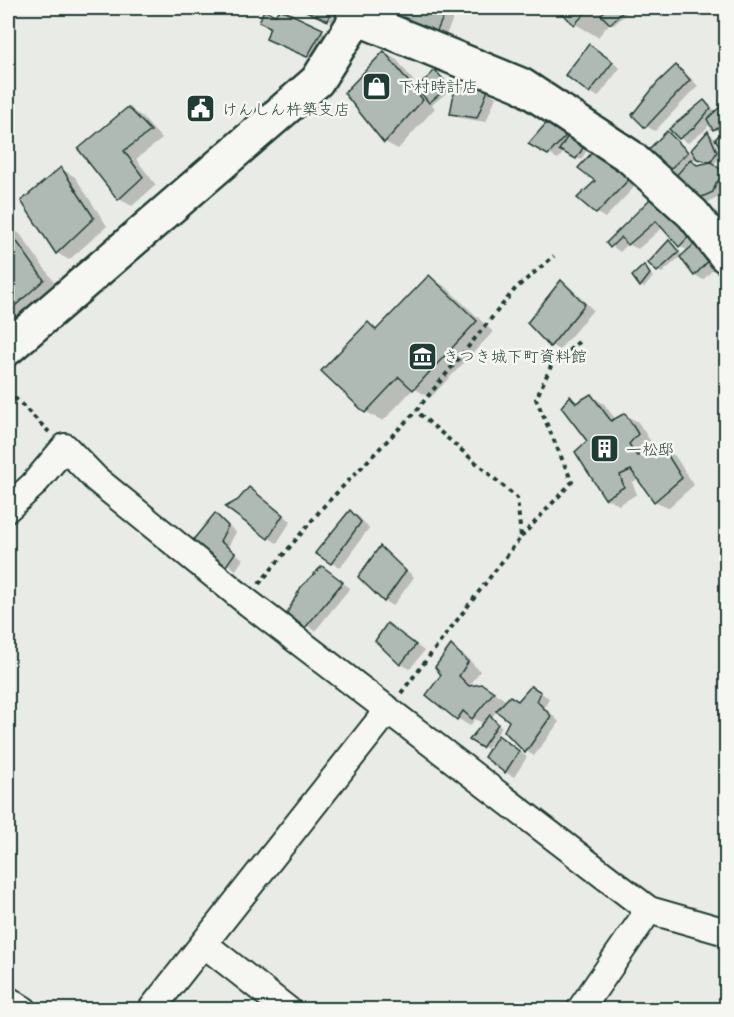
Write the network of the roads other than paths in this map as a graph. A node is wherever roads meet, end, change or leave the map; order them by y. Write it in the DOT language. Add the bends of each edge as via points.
graph roads {
  1 [pos="355,13"];
  2 [pos="726,256"];
  3 [pos="8,348"];
  4 [pos="8,508"];
  5 [pos="388,710"];
  6 [pos="649,910"];
  7 [pos="726,932"];
  8 [pos="204,944"];
  9 [pos="8,1000"];
  10 [pos="24,1010"];
  11 [pos="151,1010"];
  12 [pos="288,1010"];
  13 [pos="580,1010"];
  1 -- 2 [label="street" via="521,85 629,156 693,214"];
  1 -- 3 [label="street" via="317,81"];
  4 -- 5 [label="street" via="65,447 96,479"];
  5 -- 6 [label="street"];
  5 -- 8 [label="street"];
  6 -- 7 [label="street"];
  6 -- 13 [label="street"];
  8 -- 11 [label="street"];
  8 -- 12 [label="street"];
  9 -- 10 [label="street"];
}
